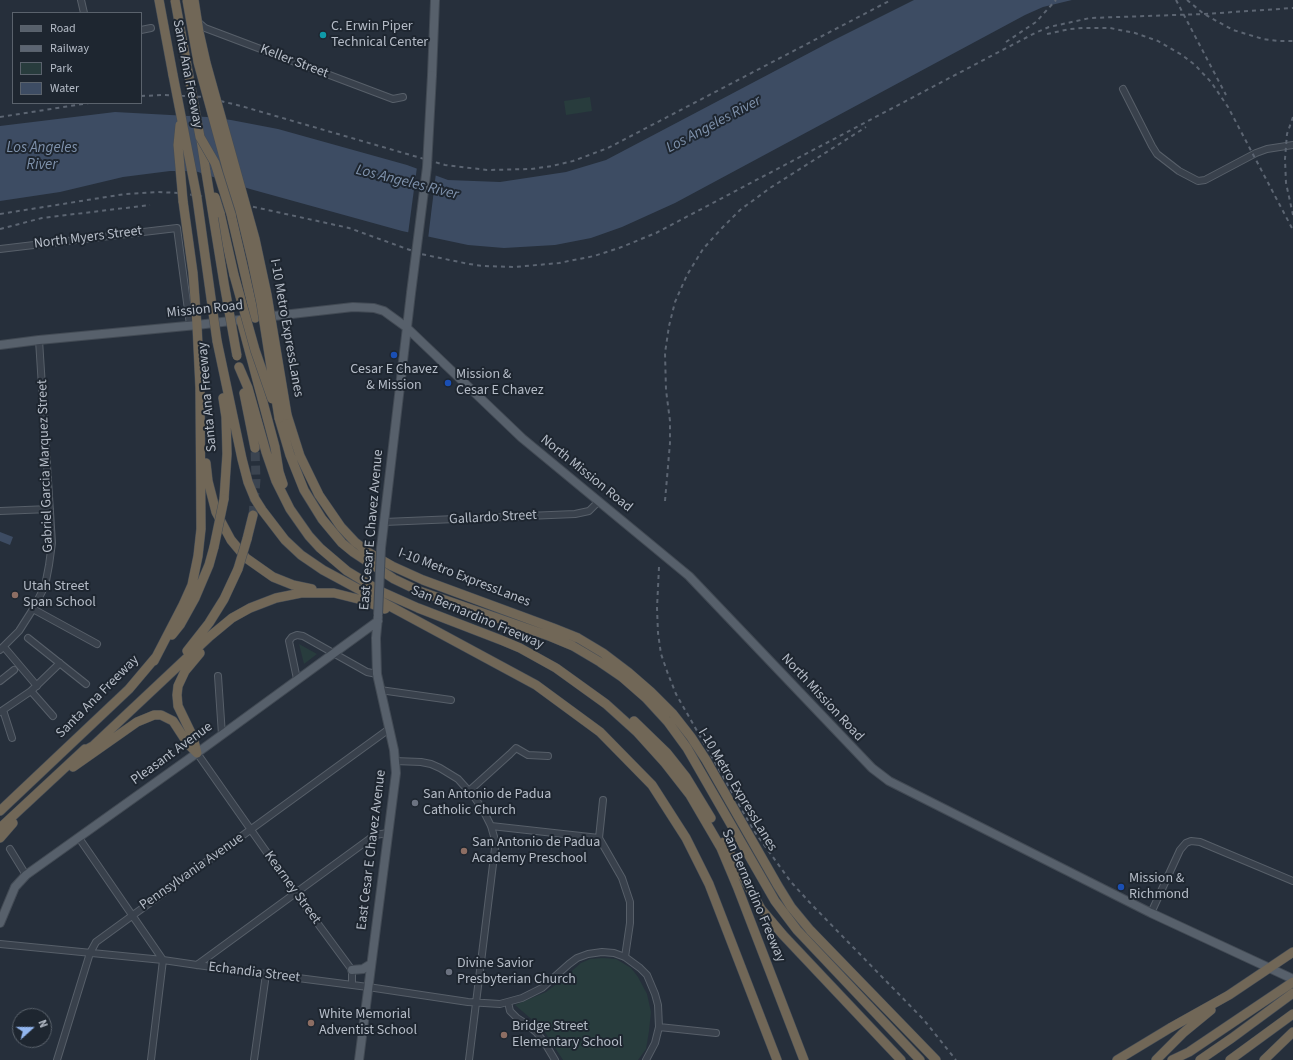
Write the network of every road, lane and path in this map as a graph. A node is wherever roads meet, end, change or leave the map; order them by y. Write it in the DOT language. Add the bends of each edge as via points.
graph roads {
  1 [pos="81,0"];
  2 [pos="159,0"];
  3 [pos="175,0"];
  4 [pos="187,0"];
  5 [pos="194,0"];
  6 [pos="435,0"];
  7 [pos="84,12"];
  8 [pos="151,28"];
  9 [pos="142,30"];
  10 [pos="1123,89"];
  11 [pos="404,97"];
  12 [pos="181,118"];
  13 [pos="200,137"];
  14 [pos="1293,145"];
  15 [pos="206,172"];
  16 [pos="0,249"];
  17 [pos="255,318"];
  18 [pos="241,320"];
  19 [pos="194,325"];
  20 [pos="406,327"];
  21 [pos="39,340"];
  22 [pos="217,341"];
  23 [pos="0,345"];
  24 [pos="239,367"];
  25 [pos="200,388"];
  26 [pos="283,416"];
  27 [pos="255,448"];
  28 [pos="599,501"];
  29 [pos="50,509"];
  30 [pos="0,511"];
  31 [pos="253,515"];
  32 [pos="384,522"];
  33 [pos="300,524"];
  34 [pos="334,593"];
  35 [pos="33,609"];
  36 [pos="232,618"];
  37 [pos="378,618"];
  38 [pos="432,629"];
  39 [pos="28,638"];
  40 [pos="97,644"];
  41 [pos="2,648"];
  42 [pos="333,654"];
  43 [pos="154,661"];
  44 [pos="60,663"];
  45 [pos="14,670"];
  46 [pos="377,674"];
  47 [pos="218,676"];
  48 [pos="297,679"];
  49 [pos="574,680"];
  50 [pos="0,681"];
  51 [pos="86,684"];
  52 [pos="37,686"];
  53 [pos="380,690"];
  54 [pos="31,691"];
  55 [pos="451,700"];
  56 [pos="2,711"];
  57 [pos="53,716"];
  58 [pos="389,729"];
  59 [pos="222,735"];
  60 [pos="12,738"];
  61 [pos="82,752"];
  62 [pos="196,753"];
  63 [pos="548,756"];
  64 [pos="395,761"];
  65 [pos="61,771"];
  66 [pos="32,780"];
  67 [pos="469,790"];
  68 [pos="603,800"];
  69 [pos="0,802"];
  70 [pos="25,806"];
  71 [pos="0,811"];
  72 [pos="491,826"];
  73 [pos="0,828"];
  74 [pos="252,830"];
  75 [pos="388,833"];
  76 [pos="0,838"];
  77 [pos="79,838"];
  78 [pos="599,838"];
  79 [pos="10,849"];
  80 [pos="26,875"];
  81 [pos="1293,881"];
  82 [pos="296,894"];
  83 [pos="1151,913"];
  84 [pos="133,914"];
  85 [pos="0,923"];
  86 [pos="0,944"];
  87 [pos="1293,952"];
  88 [pos="90,953"];
  89 [pos="625,956"];
  90 [pos="164,960"];
  91 [pos="371,964"];
  92 [pos="198,966"];
  93 [pos="1269,968"];
  94 [pos="352,970"];
  95 [pos="266,974"];
  96 [pos="1293,979"];
  97 [pos="1293,982"];
  98 [pos="352,985"];
  99 [pos="368,987"];
  100 [pos="1288,993"];
  101 [pos="1229,995"];
  102 [pos="476,1002"];
  103 [pos="508,1002"];
  104 [pos="1293,1014"];
  105 [pos="659,1027"];
  106 [pos="1293,1032"];
  107 [pos="716,1033"];
  108 [pos="57,1060"];
  109 [pos="151,1060"];
  110 [pos="254,1060"];
  111 [pos="359,1060"];
  112 [pos="469,1060"];
  113 [pos="555,1060"];
  114 [pos="647,1060"];
  115 [pos="778,1060"];
  116 [pos="804,1060"];
  117 [pos="901,1060"];
  118 [pos="920,1060"];
  119 [pos="936,1060"];
  120 [pos="1117,1060"];
  121 [pos="1156,1060"];
  122 [pos="1172,1060"];
  123 [pos="1200,1060"];
  124 [pos="1230,1060"];
  125 [pos="1264,1060"];
  1 -- 7 [label="street"];
  2 -- 12 [label="highway, Santa Ana Freeway, bridge"];
  3 -- 13 [label="highway, Santa Ana Freeway, bridge"];
  4 -- 26 [label="highway, I-10 Metro ExpressLanes, bridge" via="198,62 252,260"];
  5 -- 11 [label="street, Keller Street" via="193,12 199,25 205,28 392,99"];
  5 -- 26 [label="highway, I-10 Metro ExpressLanes, bridge" via="206,63 243,190 267,295"];
  6 -- 20 [label="main road, East Cesar E Chavez Avenue, bridge" via="427,167"];
  8 -- 9 [label="street"];
  10 -- 14 [label="street" via="1157,154 1179,171 1198,181 1205,180 1256,153"];
  12 -- 19 [label="highway, bridge" via="178,145 193,273"];
  12 -- 22 [label="highway, Santa Ana Freeway, bridge" via="197,198"];
  13 -- 15 [label="highway, Santa Ana Freeway, bridge"];
  13 -- 17 [label="highway, bridge" via="215,164 231,214"];
  15 -- 24 [label="highway, Santa Ana Freeway, bridge"];
  15 -- 26 [label="highway, bridge" via="220,213 234,275 256,350"];
  16 -- 19 [label="street, North Myers Street" via="177,228"];
  17 -- 18 [label="main road, Mission Road"];
  17 -- 20 [label="main road, Mission Road" via="364,307 384,311"];
  18 -- 19 [label="main road, Mission Road"];
  18 -- 33 [label="highway" via="275,447 279,472"];
  19 -- 21 [label="main road, Mission Road"];
  19 -- 25 [label="highway"];
  20 -- 28 [label="main road, North Mission Road" via="522,438"];
  20 -- 32 [label="main road, East Cesar E Chavez Avenue"];
  21 -- 23 [label="main road, Mission Road"];
  21 -- 29 [label="street, Gabriel Garcia Marquez Street"];
  22 -- 38 [label="highway" via="248,482 255,499 273,526 301,555 323,570"];
  22 -- 43 [label="highway, Santa Ana Freeway, bridge" via="216,354 226,417 224,499 214,547 195,598 180,625"];
  24 -- 27 [label="highway, Santa Ana Freeway"];
  24 -- 33 [label="highway, San Bernardino Freeway" via="248,388 276,481 282,496"];
  25 -- 34 [label="highway" via="208,481 216,512 231,540 246,558 273,577 293,585"];
  25 -- 43 [label="highway" via="201,529 198,556 192,585"];
  26 -- 118 [label="highway, I-10 Metro ExpressLanes" via="290,455 304,490 322,519 353,552 394,579 419,591 573,646 622,677 646,698 687,748 775,901 797,930"];
  26 -- 119 [label="highway, I-10 Metro ExpressLanes" via="319,495 355,542 392,566 423,580 578,638 610,658 651,692 677,719 706,760 791,907 810,930"];
  28 -- 32 [label="street, Gallardo Street" via="589,511 576,514"];
  28 -- 83 [label="main road, North Mission Road" via="689,576 872,768 889,781"];
  29 -- 30 [label="street"];
  29 -- 35 [label="street, Gabriel Garcia Marquez Street" via="52,543 49,565 45,586"];
  31 -- 61 [label="highway, Santa Ana Freeway, bridge" via="238,569 209,623 191,646"];
  32 -- 37 [label="main road, East Cesar E Chavez Avenue, bridge"];
  33 -- 49 [label="highway, San Bernardino Freeway" via="332,560 362,581 398,600 514,645"];
  34 -- 36 [label="highway" via="301,593 276,598"];
  34 -- 38 [label="highway" via="362,600"];
  35 -- 40 [label="street"];
  35 -- 41 [label="street, Gabriel Garcia Marquez Street" via="19,631"];
  36 -- 61 [label="highway" via="93,746"];
  36 -- 62 [label="highway" via="190,663 178,686 178,706 193,737"];
  37 -- 42 [label="main road, Pleasant Avenue"];
  37 -- 46 [label="main road, East Cesar E Chavez Avenue"];
  38 -- 115 [label="highway, San Bernardino Freeway" via="536,685 600,732 652,785 686,838 709,884"];
  39 -- 44 [label="street"];
  41 -- 52 [label="street"];
  42 -- 46 [label="street" via="367,672"];
  42 -- 48 [label="main road, Pleasant Avenue"];
  42 -- 48 [label="street" via="303,636 292,637 289,641"];
  43 -- 66 [label="highway, Santa Ana Freeway" via="129,689"];
  44 -- 51 [label="street"];
  44 -- 52 [label="street"];
  45 -- 50 [label="street"];
  46 -- 53 [label="main road, East Cesar E Chavez Avenue"];
  47 -- 59 [label="street"];
  48 -- 59 [label="main road, Pleasant Avenue"];
  49 -- 116 [label="highway, San Bernardino Freeway" via="612,709 651,747 677,778 704,818 730,867"];
  49 -- 117 [label="highway" via="614,703 667,753 702,801 762,908 783,935"];
  52 -- 54 [label="street"];
  53 -- 55 [label="street"];
  53 -- 58 [label="main road, East Cesar E Chavez Avenue"];
  54 -- 56 [label="street"];
  54 -- 57 [label="street"];
  56 -- 60 [label="street"];
  58 -- 64 [label="main road, East Cesar E Chavez Avenue"];
  58 -- 74 [label="street, Pennsylvania Avenue"];
  59 -- 62 [label="main road, Pleasant Avenue"];
  61 -- 65 [label="highway, Santa Ana Freeway"];
  62 -- 65 [label="highway" via="173,721 161,715 154,715 137,722 74,766"];
  62 -- 74 [label="street, Kearney Street"];
  62 -- 77 [label="main road, Pleasant Avenue"];
  63 -- 67 [label="street" via="528,755 516,748"];
  64 -- 67 [label="street" via="431,764 458,779"];
  64 -- 75 [label="main road, East Cesar E Chavez Avenue" via="395,785"];
  65 -- 70 [label="highway, Santa Ana Freeway"];
  66 -- 69 [label="highway"];
  66 -- 71 [label="highway, Santa Ana Freeway"];
  67 -- 72 [label="street"];
  68 -- 78 [label="street"];
  70 -- 73 [label="highway, Santa Ana Freeway"];
  70 -- 76 [label="highway"];
  72 -- 78 [label="street"];
  72 -- 102 [label="street" via="495,848"];
  74 -- 82 [label="street, Kearney Street"];
  74 -- 84 [label="street, Pennsylvania Avenue"];
  75 -- 82 [label="street" via="375,835"];
  75 -- 91 [label="main road, East Cesar E Chavez Avenue"];
  77 -- 80 [label="main road, Pleasant Avenue"];
  77 -- 84 [label="street"];
  78 -- 89 [label="street" via="622,878 630,902"];
  79 -- 80 [label="street"];
  80 -- 85 [label="main road, Pleasant Avenue" via="15,887"];
  81 -- 83 [label="street" via="1200,842 1191,841 1180,850"];
  82 -- 92 [label="street"];
  82 -- 94 [label="street, Kearney Street"];
  83 -- 93 [label="main road, North Mission Road"];
  84 -- 88 [label="street, Pennsylvania Avenue" via="96,942"];
  84 -- 90 [label="street"];
  86 -- 88 [label="street, Echandia Street"];
  87 -- 93 [label="highway"];
  88 -- 90 [label="street, Echandia Street"];
  88 -- 108 [label="street, Pennsylvania Avenue"];
  89 -- 103 [label="street, Echandia Street" via="602,952 577,958 542,988"];
  89 -- 105 [label="street, Echandia Street" via="640,968 651,984 658,1005"];
  90 -- 92 [label="street, Echandia Street"];
  90 -- 109 [label="street"];
  91 -- 94 [label="main road" via="363,969"];
  91 -- 99 [label="main road, East Cesar E Chavez Avenue"];
  92 -- 95 [label="street, Echandia Street"];
  93 -- 96 [label="main road, North Mission Road"];
  93 -- 101 [label="highway"];
  94 -- 98 [label="street"];
  95 -- 98 [label="street, Echandia Street"];
  95 -- 110 [label="street"];
  97 -- 100 [label="highway"];
  98 -- 99 [label="street, Echandia Street"];
  99 -- 102 [label="street, Echandia Street"];
  99 -- 111 [label="main road, East Cesar E Chavez Avenue"];
  100 -- 122 [label="highway"];
  100 -- 123 [label="highway"];
  101 -- 120 [label="highway"];
  101 -- 121 [label="highway" via="1183,1033"];
  102 -- 103 [label="street, Echandia Street"];
  102 -- 112 [label="street"];
  103 -- 113 [label="street" via="510,1011 536,1033"];
  104 -- 124 [label="highway"];
  105 -- 107 [label="street"];
  105 -- 114 [label="street, Echandia Street"];
  106 -- 125 [label="highway"];
}
